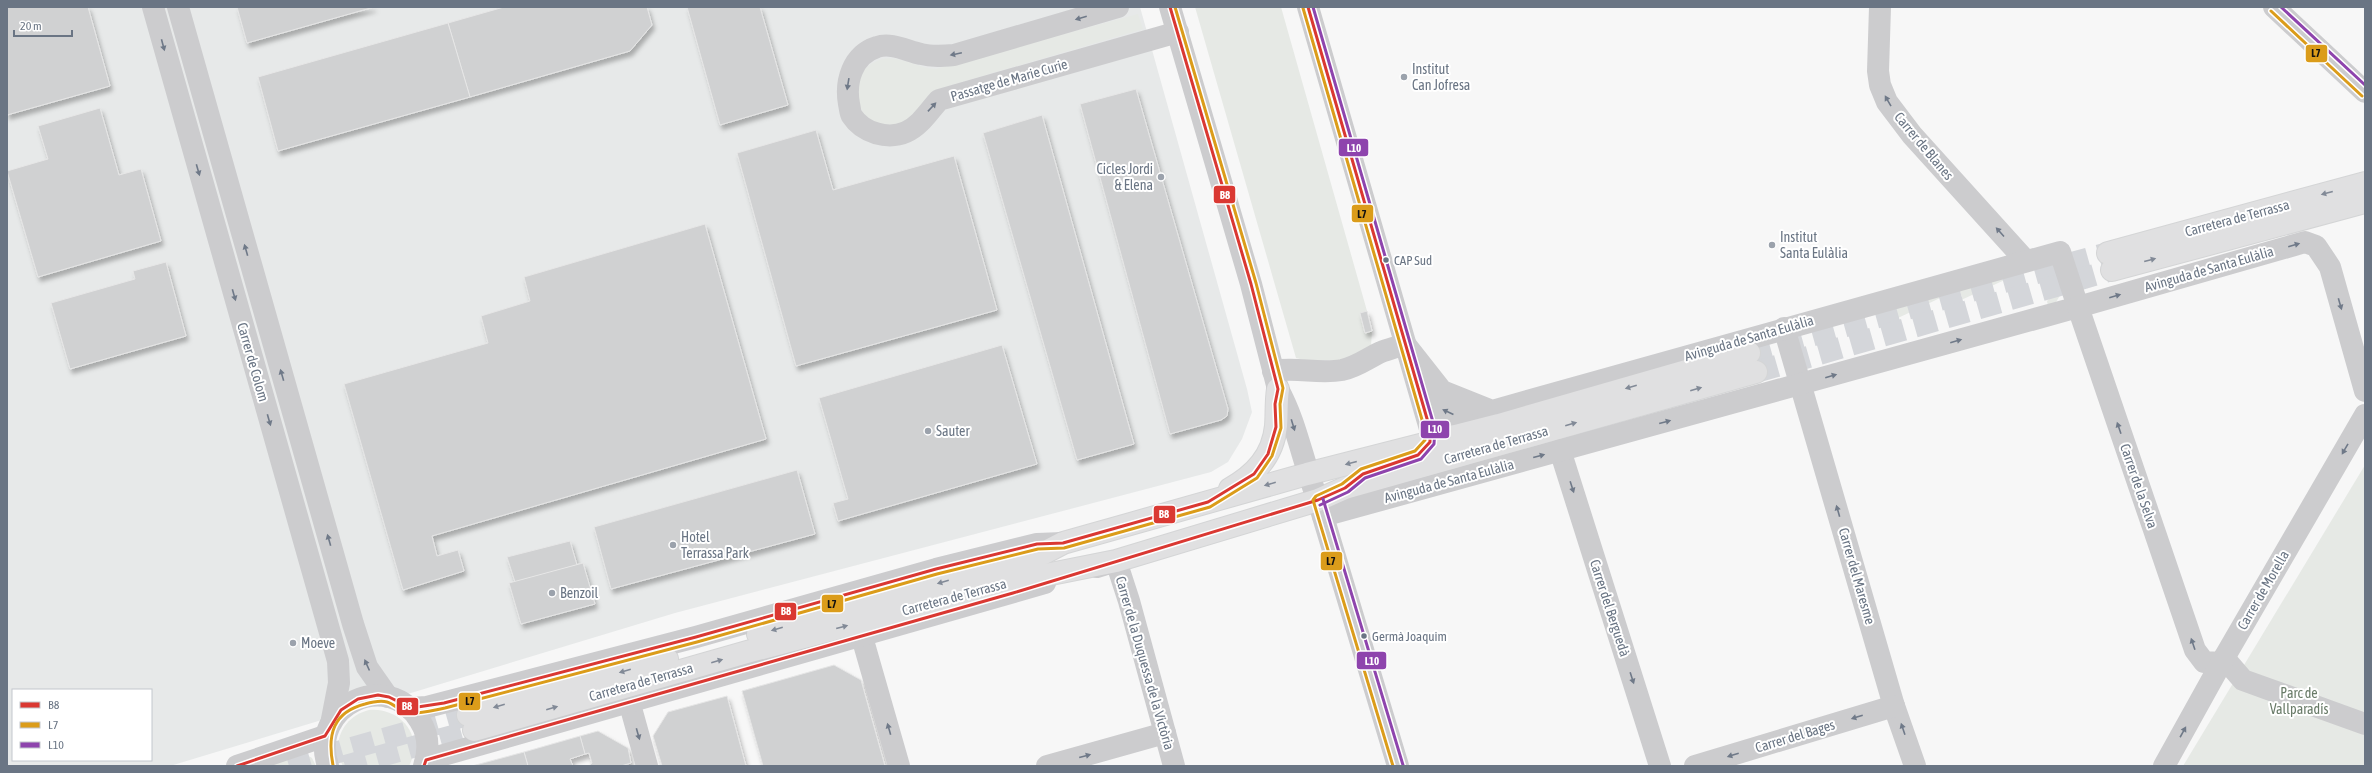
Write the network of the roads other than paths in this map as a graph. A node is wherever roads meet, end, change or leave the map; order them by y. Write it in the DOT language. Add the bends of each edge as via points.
graph roads {
  1 [pos="153,7"];
  2 [pos="178,7"];
  3 [pos="1118,7"];
  4 [pos="1170,7"];
  5 [pos="1308,7"];
  6 [pos="1880,7"];
  7 [pos="2274,7"];
  8 [pos="1178,32"];
  9 [pos="2365,92"];
  10 [pos="2365,183"];
  11 [pos="2365,202"];
  12 [pos="2283,215"];
  13 [pos="2026,261"];
  14 [pos="2110,262"];
  15 [pos="2078,307"];
  16 [pos="1784,328"];
  17 [pos="1405,344"];
  18 [pos="1276,380"];
  19 [pos="1802,385"];
  20 [pos="2365,391"];
  21 [pos="1422,397"];
  22 [pos="2365,415"];
  23 [pos="1499,424"];
  24 [pos="1430,442"];
  25 [pos="1560,450"];
  26 [pos="1307,474"];
  27 [pos="1349,498"];
  28 [pos="1208,502"];
  29 [pos="1321,508"];
  30 [pos="1063,543"];
  31 [pos="1116,561"];
  32 [pos="862,637"];
  33 [pos="2216,661"];
  34 [pos="388,697"];
  35 [pos="629,701"];
  36 [pos="1894,706"];
  37 [pos="409,708"];
  38 [pos="2365,724"];
  39 [pos="329,727"];
  40 [pos="1165,733"];
  41 [pos="425,763"];
  42 [pos="237,766"];
  43 [pos="328,766"];
  44 [pos="647,766"];
  45 [pos="900,766"];
  46 [pos="1047,766"];
  47 [pos="1174,766"];
  48 [pos="1398,766"];
  49 [pos="1660,766"];
  50 [pos="1695,766"];
  51 [pos="1915,766"];
  52 [pos="2164,766"];
  1 -- 39 [label="street, Carrer de Colom, one-way" via="338,661 339,683"];
  34 -- 2 [label="street, Carrer de Colom, one-way" via="367,666 353,624"];
  3 -- 8 [label="street, Passatge de Marie Curie, one-way" via="954,55 929,56 885,45 876,47 859,59 850,74 847,93 851,115 860,125 883,135 906,132 918,124 939,100"];
  4 -- 8 [label="street"];
  5 -- 17 [label="street"];
  13 -- 6 [label="street, Carrer de Blanes, one-way" via="1912,135 1887,102 1878,71"];
  7 -- 9 [label="street"];
  8 -- 18 [label="street"];
  10 -- 12 [label="main road, Carretera de Terrassa, one-way"];
  11 -- 12 [label="main road, Carretera de Terrassa"];
  12 -- 14 [label="main road, Carretera de Terrassa"];
  13 -- 15 [label="street, Avinguda de Santa Eulàlia" via="2060,252"];
  13 -- 16 [label="street, Avinguda de Santa Eulàlia"];
  19 -- 15 [label="street, Avinguda de Santa Eulàlia, one-way"];
  15 -- 20 [label="street, Avinguda de Santa Eulàlia, one-way" via="2305,242 2316,246 2330,267"];
  33 -- 15 [label="street, Carrer de la Selva, one-way" via="2195,650"];
  16 -- 17 [label="street, Avinguda de Santa Eulàlia" via="1492,411 1442,391"];
  16 -- 19 [label="street"];
  17 -- 18 [label="street" via="1343,370 1288,368"];
  17 -- 21 [label="street"];
  18 -- 26 [label="street, one-way" via="1286,403"];
  18 -- 28 [label="main road" via="1276,427 1268,454 1254,474"];
  25 -- 19 [label="street, Avinguda de Santa Eulàlia, one-way"];
  36 -- 19 [label="street, Carrer del Maresme, one-way"];
  23 -- 21 [label="street, one-way" via="1449,413"];
  21 -- 24 [label="street" via="1430,429"];
  22 -- 33 [label="street, Carrer de Morella, one-way"];
  23 -- 24 [label="main road, Carretera de Terrassa"];
  27 -- 23 [label="main road, Carretera de Terrassa, one-way" via="1752,363"];
  24 -- 26 [label="main road, Carretera de Terrassa, one-way"];
  24 -- 27 [label="street" via="1418,455 1363,474"];
  27 -- 25 [label="street, Avinguda de Santa Eulàlia, one-way"];
  25 -- 49 [label="street, Carrer del Berguedà, one-way"];
  26 -- 28 [label="main road, Carretera de Terrassa, one-way"];
  26 -- 29 [label="street"];
  27 -- 29 [label="main road, Carretera de Terrassa"];
  28 -- 30 [label="main road, Carretera de Terrassa"];
  29 -- 31 [label="main road, Carretera de Terrassa"];
  29 -- 48 [label="street"];
  30 -- 31 [label="main road, Carretera de Terrassa, one-way" via="1040,555 471,722 1011,582"];
  30 -- 37 [label="street" via="1029,546 580,668 432,705"];
  31 -- 32 [label="street"];
  31 -- 40 [label="street, Carrer de la Duquessa de la Victòria"];
  32 -- 35 [label="street"];
  45 -- 32 [label="street, one-way"];
  33 -- 38 [label="street" via="2243,680"];
  52 -- 33 [label="street, Carrer de la Selva, one-way" via="2210,684"];
  34 -- 37 [label="street"];
  34 -- 39 [label="street" via="375,696 357,700 341,709"];
  35 -- 41 [label="street"];
  35 -- 44 [label="street, one-way"];
  36 -- 50 [label="street, Carrer del Bages, one-way"];
  51 -- 36 [label="street, Carrer del Maresme, one-way"];
  37 -- 41 [label="street" via="417,716 427,737"];
  39 -- 42 [label="street"];
  39 -- 43 [label="street, Carrer de Colom" via="324,747"];
  46 -- 40 [label="street, one-way"];
  40 -- 47 [label="street, Carrer de la Duquessa de la Victòria"];
}
